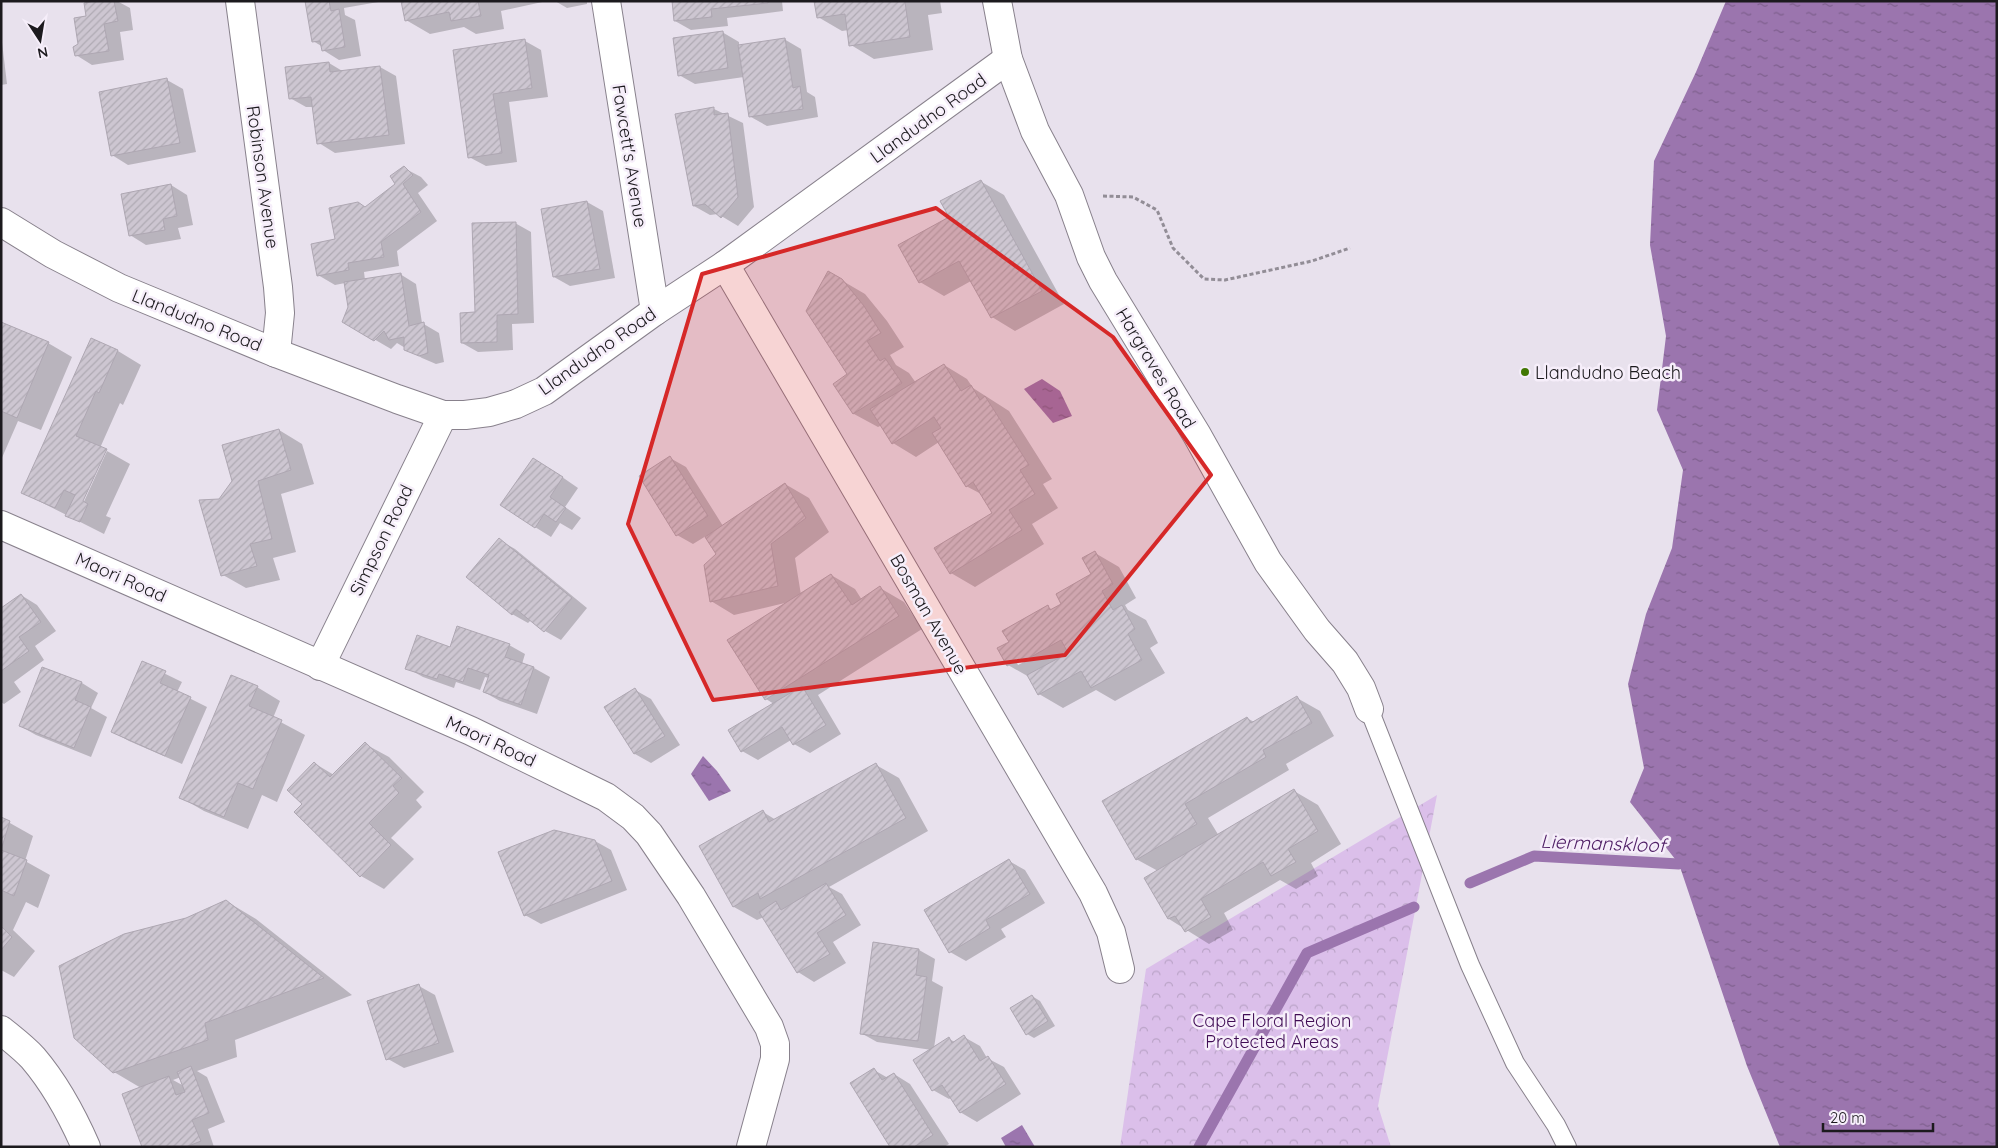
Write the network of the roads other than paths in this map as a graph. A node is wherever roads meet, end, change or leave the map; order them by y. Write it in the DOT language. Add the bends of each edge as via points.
graph roads {
  1 [pos="240,1"];
  2 [pos="606,1"];
  3 [pos="997,1"];
  4 [pos="1008,59"];
  5 [pos="1,222"];
  6 [pos="725,265"];
  7 [pos="655,312"];
  8 [pos="276,352"];
  9 [pos="443,415"];
  10 [pos="1,525"];
  11 [pos="320,666"];
  12 [pos="1369,709"];
  13 [pos="1120,969"];
  14 [pos="1,1030"];
  15 [pos="86,1147"];
  16 [pos="751,1147"];
  17 [pos="1567,1147"];
  1 -- 8 [label="street, Robinson Avenue" via="278,287 280,313"];
  2 -- 7 [label="street, Fawcett's Avenue"];
  3 -- 4 [label="street, Hargraves Road"];
  4 -- 6 [label="street, Llandudno Road"];
  4 -- 12 [label="street, Hargraves Road" via="1035,131 1069,195 1103,281 1197,435 1268,562 1345,662"];
  5 -- 8 [label="street, Llandudno Road" via="53,254 119,288"];
  6 -- 7 [label="street, Llandudno Road"];
  6 -- 13 [label="street, Bosman Avenue" via="1092,893 1111,932"];
  7 -- 9 [label="street, Llandudno Road" via="544,391 489,412"];
  8 -- 9 [label="street, Llandudno Road"];
  9 -- 11 [label="street, Simpson Road"];
  10 -- 11 [label="street, Maori Road"];
  11 -- 16 [label="street, Maori Road" via="562,774 633,817 691,896 769,1027 776,1059"];
  12 -- 17 [label="lane" via="1474,974 1515,1063"];
  14 -- 15 [label="street" via="32,1056 55,1086"];
}
